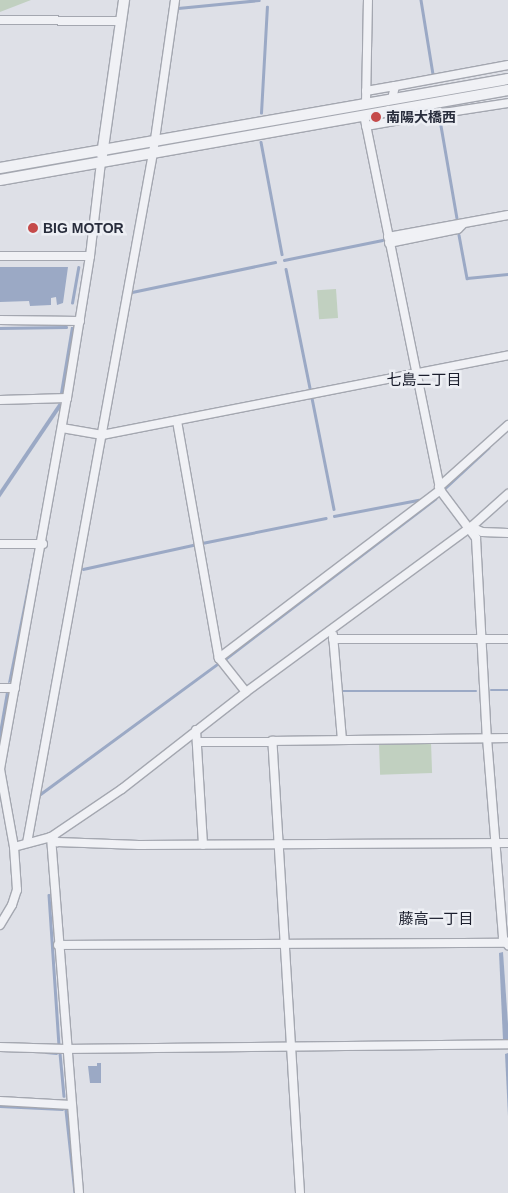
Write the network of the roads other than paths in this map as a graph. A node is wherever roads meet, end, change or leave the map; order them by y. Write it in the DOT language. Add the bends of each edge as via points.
graph roads {
  1 [pos="124,0"];
  2 [pos="175,0"];
  3 [pos="368,0"];
  4 [pos="0,20"];
  5 [pos="121,21"];
  6 [pos="508,65"];
  7 [pos="508,79"];
  8 [pos="395,86"];
  9 [pos="508,90"];
  10 [pos="366,91"];
  11 [pos="392,99"];
  12 [pos="508,102"];
  13 [pos="366,104"];
  14 [pos="389,110"];
  15 [pos="364,115"];
  16 [pos="404,119"];
  17 [pos="366,126"];
  18 [pos="154,140"];
  19 [pos="102,150"];
  20 [pos="153,153"];
  21 [pos="101,163"];
  22 [pos="0,168"];
  23 [pos="0,180"];
  24 [pos="508,215"];
  25 [pos="389,240"];
  26 [pos="0,256"];
  27 [pos="90,256"];
  28 [pos="0,320"];
  29 [pos="80,321"];
  30 [pos="508,355"];
  31 [pos="416,373"];
  32 [pos="67,398"];
  33 [pos="0,400"];
  34 [pos="177,421"];
  35 [pos="508,425"];
  36 [pos="62,428"];
  37 [pos="102,435"];
  38 [pos="440,489"];
  39 [pos="508,494"];
  40 [pos="471,527"];
  41 [pos="508,533"];
  42 [pos="0,544"];
  43 [pos="43,544"];
  44 [pos="330,629"];
  45 [pos="333,639"];
  46 [pos="482,639"];
  47 [pos="508,639"];
  48 [pos="219,658"];
  49 [pos="0,688"];
  50 [pos="15,688"];
  51 [pos="246,692"];
  52 [pos="196,730"];
  53 [pos="487,738"];
  54 [pos="508,738"];
  55 [pos="342,740"];
  56 [pos="197,742"];
  57 [pos="272,742"];
  58 [pos="0,769"];
  59 [pos="51,836"];
  60 [pos="27,843"];
  61 [pos="496,843"];
  62 [pos="508,843"];
  63 [pos="203,845"];
  64 [pos="279,845"];
  65 [pos="14,847"];
  66 [pos="0,925"];
  67 [pos="508,944"];
  68 [pos="285,945"];
  69 [pos="58,946"];
  70 [pos="508,1044"];
  71 [pos="0,1046"];
  72 [pos="291,1046"];
  73 [pos="66,1049"];
  74 [pos="0,1101"];
  75 [pos="71,1105"];
  76 [pos="79,1193"];
  77 [pos="300,1193"];
  1 -- 5 [label="street"];
  2 -- 18 [label="street"];
  3 -- 10 [label="street"];
  4 -- 5 [label="street"];
  5 -- 19 [label="street"];
  6 -- 8 [label="street"];
  7 -- 11 [label="street"];
  8 -- 10 [label="street"];
  8 -- 11 [label="street"];
  9 -- 14 [label="street"];
  10 -- 13 [label="street"];
  11 -- 13 [label="street"];
  12 -- 16 [label="street"];
  13 -- 18 [label="street"];
  14 -- 15 [label="street"];
  14 -- 16 [label="street"];
  15 -- 17 [label="street"];
  15 -- 20 [label="street"];
  16 -- 17 [label="street"];
  17 -- 25 [label="street"];
  18 -- 19 [label="street"];
  18 -- 20 [label="street"];
  19 -- 21 [label="street"];
  19 -- 22 [label="street"];
  20 -- 21 [label="street"];
  20 -- 37 [label="street"];
  21 -- 23 [label="street"];
  21 -- 27 [label="street"];
  24 -- 25 [label="street" via="462,225 456,223"];
  25 -- 31 [label="street"];
  26 -- 27 [label="street"];
  27 -- 29 [label="street"];
  28 -- 29 [label="street"];
  29 -- 32 [label="street"];
  30 -- 31 [label="street"];
  31 -- 34 [label="street"];
  31 -- 38 [label="street"];
  32 -- 33 [label="street"];
  32 -- 36 [label="street"];
  34 -- 37 [label="street"];
  34 -- 48 [label="street"];
  35 -- 38 [label="street"];
  36 -- 37 [label="street"];
  36 -- 43 [label="street"];
  37 -- 60 [label="street"];
  38 -- 40 [label="street"];
  38 -- 48 [label="street"];
  39 -- 40 [label="street"];
  40 -- 41 [label="street" via="482,532"];
  40 -- 44 [label="street"];
  40 -- 46 [label="street" via="476,538"];
  42 -- 43 [label="street"];
  43 -- 50 [label="street"];
  44 -- 45 [label="street"];
  44 -- 51 [label="street"];
  45 -- 46 [label="street"];
  45 -- 55 [label="street"];
  46 -- 47 [label="street"];
  46 -- 53 [label="street"];
  48 -- 51 [label="street"];
  49 -- 50 [label="street"];
  50 -- 58 [label="street"];
  51 -- 52 [label="street"];
  52 -- 56 [label="street"];
  52 -- 59 [label="street" via="122,789"];
  53 -- 54 [label="street"];
  53 -- 55 [label="street"];
  53 -- 61 [label="street"];
  55 -- 57 [label="street"];
  56 -- 57 [label="street"];
  56 -- 63 [label="street"];
  57 -- 64 [label="street"];
  58 -- 65 [label="street"];
  59 -- 60 [label="street"];
  59 -- 63 [label="street" via="57,842"];
  59 -- 69 [label="street"];
  60 -- 65 [label="street"];
  61 -- 62 [label="street"];
  61 -- 64 [label="street"];
  61 -- 67 [label="street" via="503,938"];
  63 -- 64 [label="street"];
  64 -- 68 [label="street"];
  65 -- 66 [label="street" via="17,890"];
  67 -- 68 [label="street"];
  68 -- 69 [label="street"];
  68 -- 72 [label="street"];
  69 -- 73 [label="street"];
  70 -- 72 [label="street"];
  71 -- 73 [label="street"];
  72 -- 73 [label="street"];
  72 -- 77 [label="street"];
  73 -- 75 [label="street"];
  74 -- 75 [label="street"];
  75 -- 76 [label="street"];
}
